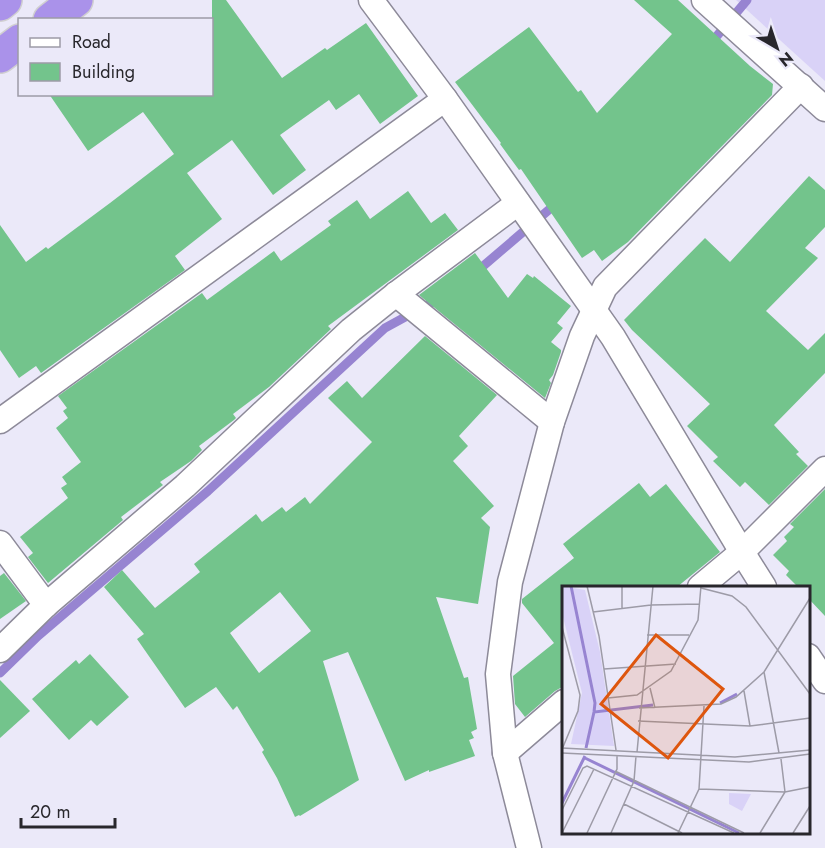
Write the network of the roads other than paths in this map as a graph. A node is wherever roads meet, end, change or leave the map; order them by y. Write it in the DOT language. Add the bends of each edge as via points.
graph roads {
  1 [pos="5,0"];
  2 [pos="76,0"];
  3 [pos="371,0"];
  4 [pos="704,0"];
  5 [pos="0,4"];
  6 [pos="53,18"];
  7 [pos="18,42"];
  8 [pos="0,56"];
  9 [pos="801,86"];
  10 [pos="445,99"];
  11 [pos="825,109"];
  12 [pos="518,203"];
  13 [pos="396,294"];
  14 [pos="594,310"];
  15 [pos="0,422"];
  16 [pos="552,422"];
  17 [pos="825,469"];
  18 [pos="0,543"];
  19 [pos="742,552"];
  20 [pos="701,586"];
  21 [pos="763,586"];
  22 [pos="46,605"];
  23 [pos="0,650"];
  24 [pos="810,659"];
  25 [pos="825,681"];
  26 [pos="562,704"];
  27 [pos="505,753"];
  28 [pos="529,848"];
  1 -- 5 [label="highway"];
  2 -- 6 [label="highway"];
  3 -- 10 [label="street"];
  4 -- 9 [label="street"];
  7 -- 8 [label="highway"];
  9 -- 11 [label="street"];
  9 -- 14 [label="street" via="605,287"];
  10 -- 12 [label="street"];
  10 -- 15 [label="street"];
  12 -- 13 [label="street"];
  12 -- 14 [label="street"];
  13 -- 16 [label="street"];
  13 -- 22 [label="street" via="351,330 185,486"];
  14 -- 16 [label="street"];
  14 -- 19 [label="street"];
  16 -- 27 [label="street" via="510,582 498,674"];
  17 -- 19 [label="street"];
  18 -- 22 [label="street"];
  19 -- 20 [label="street"];
  19 -- 21 [label="street"];
  22 -- 23 [label="street"];
  24 -- 25 [label="street"];
  26 -- 27 [label="street"];
  27 -- 28 [label="street"];
}
